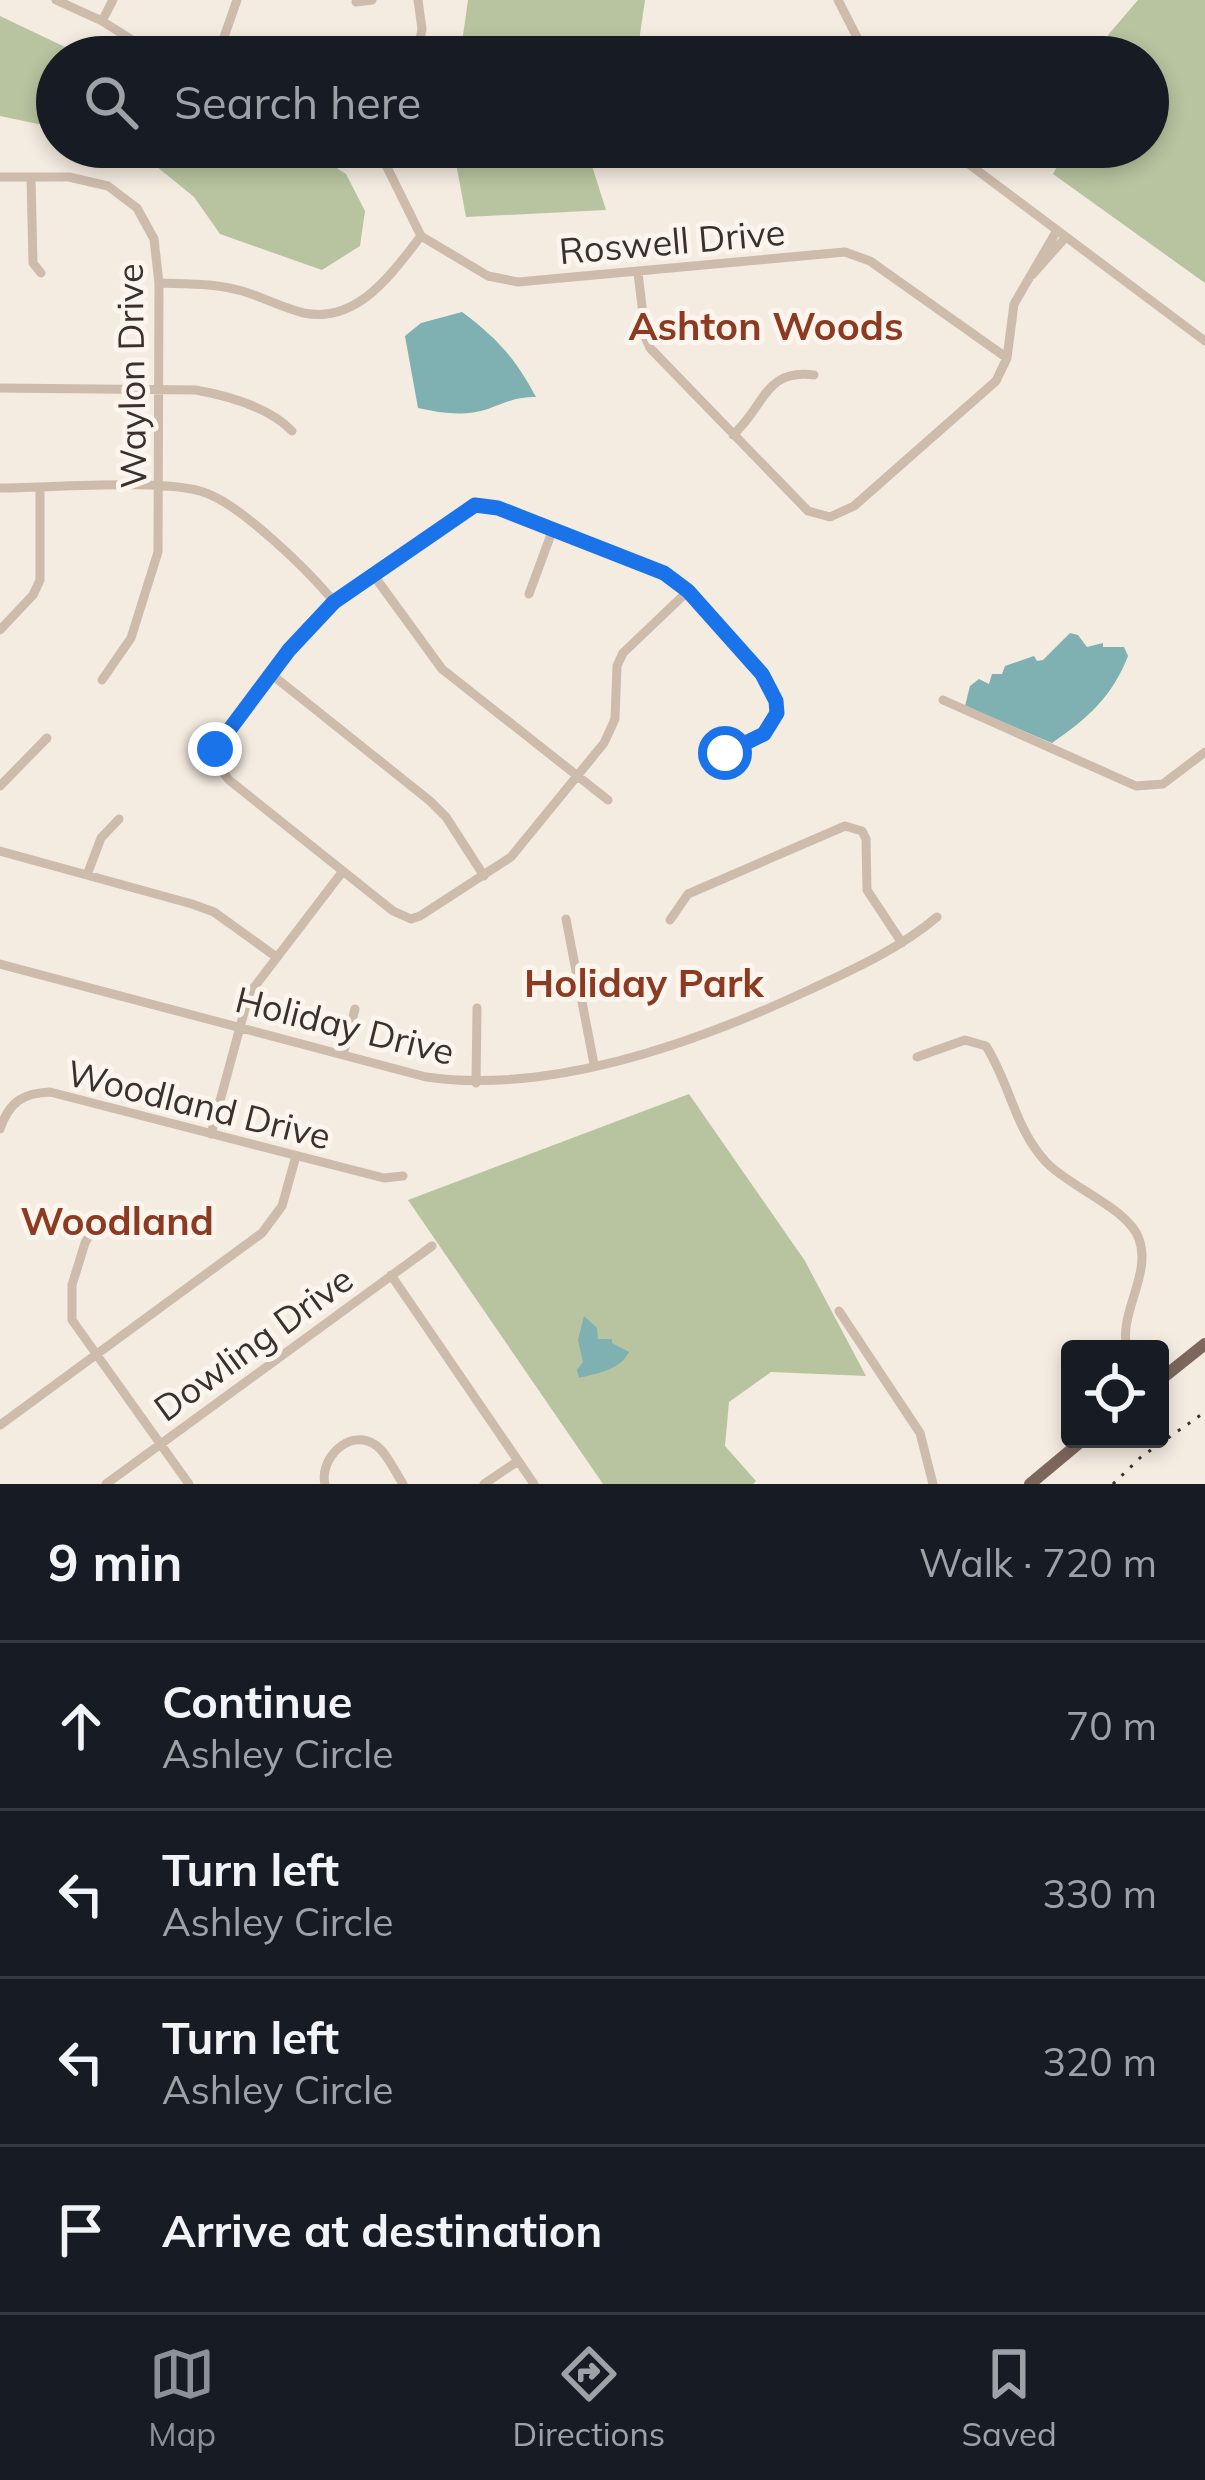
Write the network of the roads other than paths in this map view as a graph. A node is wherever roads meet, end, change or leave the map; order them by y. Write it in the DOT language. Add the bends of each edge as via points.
graph roads {
  1 [pos="56,0"];
  2 [pos="113,0"];
  3 [pos="237,0"];
  4 [pos="372,0"];
  5 [pos="418,0"];
  6 [pos="838,0"];
  7 [pos="356,2"];
  8 [pos="102,21"];
  9 [pos="126,36"];
  10 [pos="224,36"];
  11 [pos="421,36"];
  12 [pos="856,36"];
  13 [pos="386,168"];
  14 [pos="973,168"];
  15 [pos="0,177"];
  16 [pos="31,177"];
  17 [pos="422,236"];
  18 [pos="1060,236"];
  19 [pos="41,273"];
  20 [pos="638,273"];
  21 [pos="159,284"];
  22 [pos="1205,341"];
  23 [pos="1006,358"];
  24 [pos="814,375"];
  25 [pos="0,388"];
  26 [pos="159,389"];
  27 [pos="292,431"];
  28 [pos="733,435"];
  29 [pos="160,487"];
  30 [pos="0,488"];
  31 [pos="40,488"];
  32 [pos="553,529"];
  33 [pos="372,573"];
  34 [pos="688,591"];
  35 [pos="529,594"];
  36 [pos="334,602"];
  37 [pos="2,622"];
  38 [pos="271,674"];
  39 [pos="102,680"];
  40 [pos="943,700"];
  41 [pos="46,738"];
  42 [pos="1205,752"];
  43 [pos="725,753"];
  44 [pos="578,777"];
  45 [pos="0,786"];
  46 [pos="608,800"];
  47 [pos="118,819"];
  48 [pos="0,851"];
  49 [pos="343,871"];
  50 [pos="87,875"];
  51 [pos="484,876"];
  52 [pos="937,917"];
  53 [pos="566,919"];
  54 [pos="670,920"];
  55 [pos="902,943"];
  56 [pos="275,956"];
  57 [pos="0,964"];
  58 [pos="477,1008"];
  59 [pos="356,1009"];
  60 [pos="239,1027"];
  61 [pos="343,1054"];
  62 [pos="917,1057"];
  63 [pos="594,1064"];
  64 [pos="476,1083"];
  65 [pos="0,1129"];
  66 [pos="211,1134"];
  67 [pos="296,1156"];
  68 [pos="403,1176"];
  69 [pos="98,1220"];
  70 [pos="432,1246"];
  71 [pos="391,1275"];
  72 [pos="839,1311"];
  73 [pos="1125,1340"];
  74 [pos="1205,1344"];
  75 [pos="96,1356"];
  76 [pos="1169,1373"];
  77 [pos="0,1425"];
  78 [pos="160,1444"];
  79 [pos="1073,1448"];
  80 [pos="518,1461"];
  81 [pos="106,1484"];
  82 [pos="189,1484"];
  83 [pos="325,1484"];
  84 [pos="403,1484"];
  85 [pos="484,1484"];
  86 [pos="534,1484"];
  87 [pos="933,1484"];
  88 [pos="1030,1484"];
  1 -- 8 [label="street"];
  2 -- 8 [label="street"];
  3 -- 10 [label="street"];
  4 -- 7 [label="street"];
  5 -- 11 [label="street"];
  6 -- 12 [label="street"];
  8 -- 9 [label="street"];
  13 -- 17 [label="street, Roswell Drive"];
  14 -- 18 [label="street"];
  15 -- 16 [label="street, Waylon Drive"];
  16 -- 19 [label="street" via="33,263"];
  16 -- 21 [label="street, Waylon Drive" via="88,179 124,196 154,239"];
  17 -- 20 [label="street, Roswell Drive" via="503,281"];
  17 -- 21 [label="street" via="378,289 323,315 225,287"];
  18 -- 22 [label="street"];
  18 -- 23 [label="street" via="1014,304"];
  20 -- 23 [label="street, Roswell Drive" via="857,254"];
  20 -- 28 [label="street" via="650,348"];
  21 -- 26 [label="street, Waylon Drive"];
  23 -- 28 [label="street" via="987,390 842,514 808,511"];
  24 -- 28 [label="street" via="777,380"];
  25 -- 26 [label="street"];
  26 -- 27 [label="street" via="216,393"];
  26 -- 29 [label="street, Waylon Drive"];
  29 -- 31 [label="street"];
  29 -- 36 [label="street" via="211,494"];
  29 -- 39 [label="street, Waylon Drive" via="153,576 131,638"];
  30 -- 31 [label="street"];
  31 -- 37 [label="street" via="40,580"];
  32 -- 33 [label="street" via="475,505"];
  32 -- 34 [label="street" via="664,573"];
  32 -- 35 [label="street"];
  33 -- 36 [label="street"];
  33 -- 44 [label="street" via="442,669"];
  34 -- 43 [label="street" via="776,701 764,734"];
  34 -- 44 [label="street" via="622,653 615,719"];
  36 -- 38 [label="street"];
  38 -- 49 [label="street" via="212,758"];
  38 -- 51 [label="street" via="430,801"];
  40 -- 42 [label="street" via="1136,786 1163,784"];
  41 -- 45 [label="street"];
  44 -- 46 [label="street"];
  44 -- 51 [label="street" via="511,857"];
  47 -- 50 [label="street"];
  48 -- 50 [label="street"];
  49 -- 51 [label="street" via="411,919"];
  49 -- 56 [label="street"];
  50 -- 56 [label="street" via="214,912"];
  52 -- 55 [label="street, Holiday Drive"];
  53 -- 63 [label="street"];
  54 -- 55 [label="street" via="688,894 845,826 866,839 867,890"];
  55 -- 63 [label="street, Holiday Drive" via="711,1034"];
  56 -- 60 [label="street"];
  57 -- 60 [label="street, Holiday Drive"];
  58 -- 64 [label="street"];
  59 -- 61 [label="street"];
  60 -- 61 [label="street, Holiday Drive"];
  60 -- 66 [label="street"];
  61 -- 64 [label="street, Holiday Drive"];
  62 -- 73 [label="street" via="964,1040 986,1046 1031,1145 1135,1231 1142,1257"];
  63 -- 64 [label="street, Holiday Drive"];
  65 -- 66 [label="street, Woodland Drive" via="21,1097 50,1092"];
  66 -- 67 [label="street, Woodland Drive"];
  67 -- 68 [label="street, Woodland Drive"];
  67 -- 75 [label="street" via="282,1206 262,1233"];
  69 -- 75 [label="street" via="70,1303"];
  70 -- 71 [label="street, Dowling Drive"];
  71 -- 78 [label="street, Dowling Drive"];
  71 -- 80 [label="street"];
  72 -- 87 [label="street" via="920,1433"];
  74 -- 76 [label="main road"];
  75 -- 77 [label="street"];
  75 -- 78 [label="street"];
  78 -- 81 [label="street, Dowling Drive"];
  78 -- 82 [label="street"];
  79 -- 88 [label="main road"];
  80 -- 85 [label="street"];
  80 -- 86 [label="street"];
  83 -- 84 [label="street" via="326,1460 357,1440 380,1450"];
}
